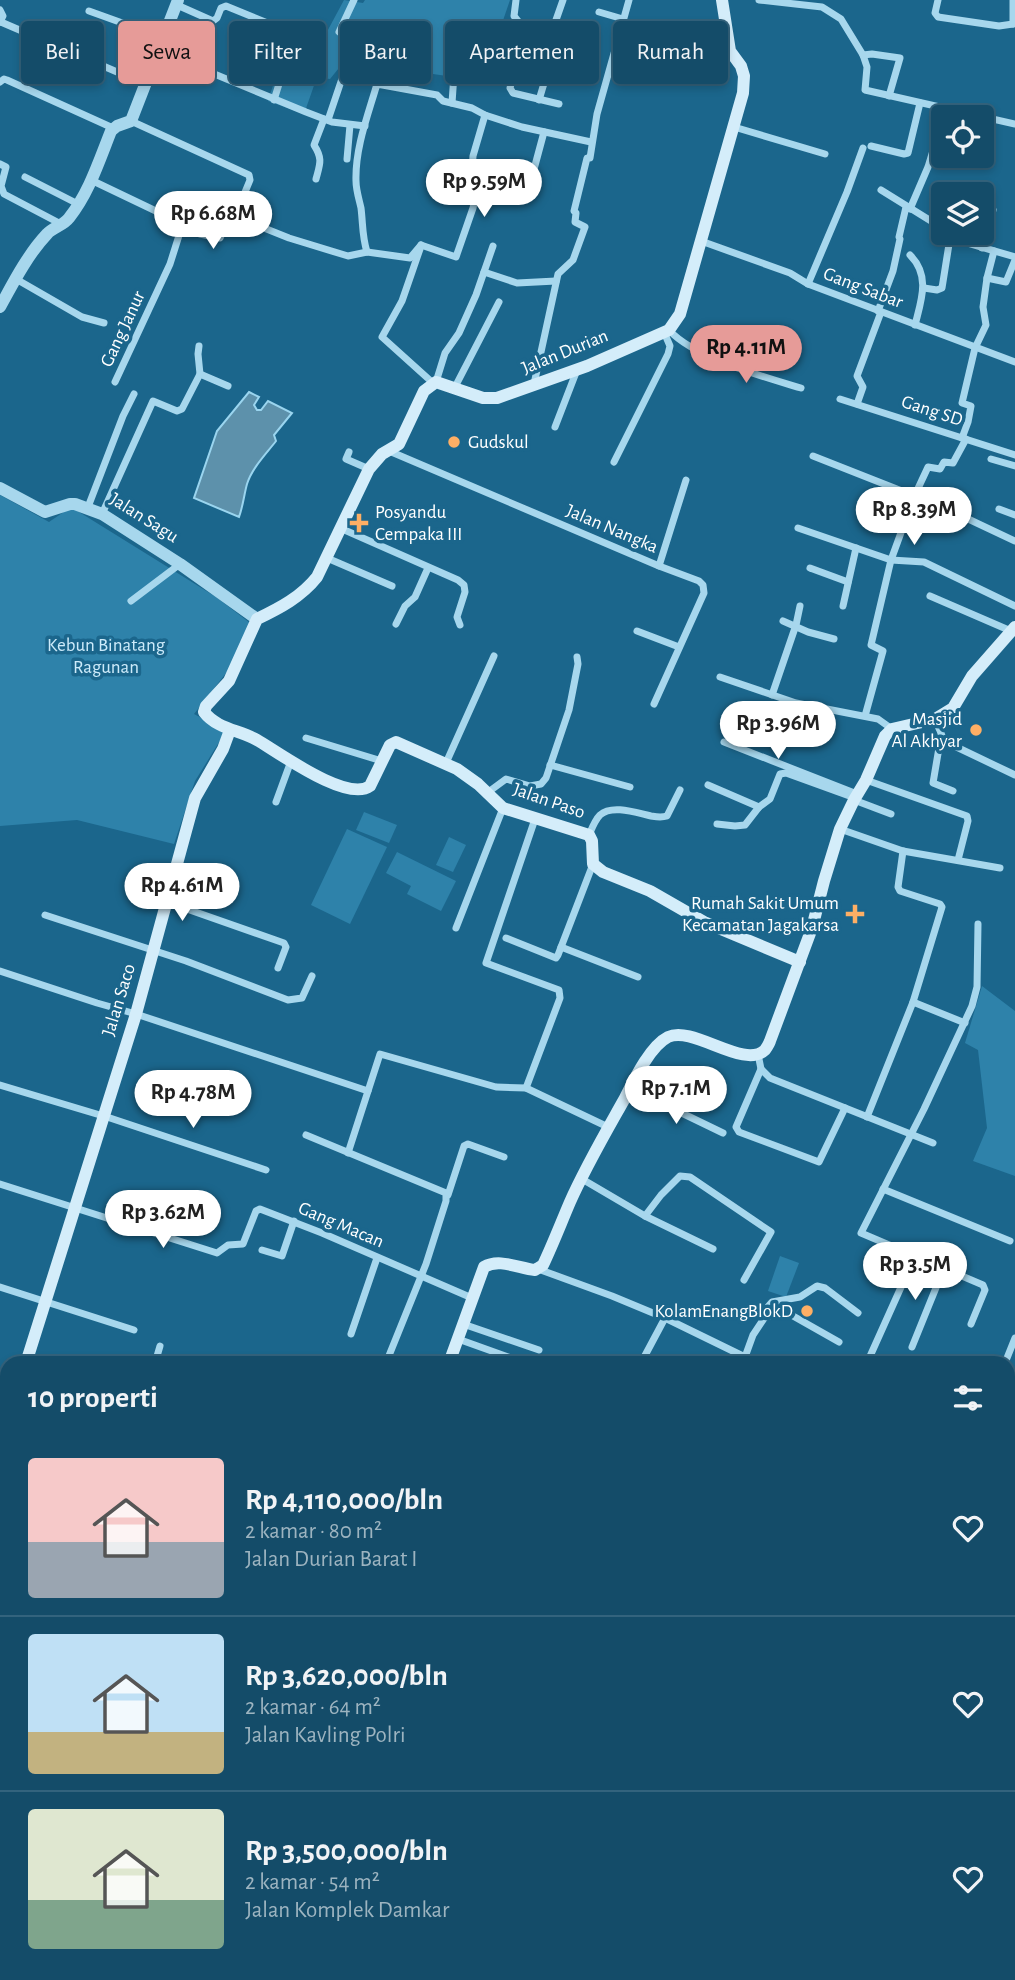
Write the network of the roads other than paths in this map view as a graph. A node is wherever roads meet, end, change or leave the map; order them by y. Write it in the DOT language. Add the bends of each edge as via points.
graph roads {
  1 [pos="354,0"];
  2 [pos="516,0"];
  3 [pos="563,0"];
  4 [pos="629,0"];
  5 [pos="722,0"];
  6 [pos="759,0"];
  7 [pos="937,0"];
  8 [pos="1013,0"];
  9 [pos="178,3"];
  10 [pos="822,3"];
  11 [pos="0,10"];
  12 [pos="89,11"];
  13 [pos="598,12"];
  14 [pos="623,19"];
  15 [pos="118,21"];
  16 [pos="171,21"];
  17 [pos="518,21"];
  18 [pos="556,21"];
  19 [pos="0,22"];
  20 [pos="1014,23"];
  21 [pos="339,32"];
  22 [pos="863,55"];
  23 [pos="118,72"];
  24 [pos="215,75"];
  25 [pos="0,82"];
  26 [pos="340,82"];
  27 [pos="145,84"];
  28 [pos="377,84"];
  29 [pos="453,84"];
  30 [pos="511,84"];
  31 [pos="544,84"];
  32 [pos="889,96"];
  33 [pos="274,100"];
  34 [pos="539,100"];
  35 [pos="452,103"];
  36 [pos="920,103"];
  37 [pos="559,104"];
  38 [pos="931,105"];
  39 [pos="485,115"];
  40 [pos="994,119"];
  41 [pos="326,120"];
  42 [pos="131,121"];
  43 [pos="1015,124"];
  44 [pos="351,125"];
  45 [pos="365,126"];
  46 [pos="734,127"];
  47 [pos="113,128"];
  48 [pos="544,132"];
  49 [pos="591,142"];
  50 [pos="825,154"];
  51 [pos="931,157"];
  52 [pos="347,159"];
  53 [pos="0,164"];
  54 [pos="25,177"];
  55 [pos="316,179"];
  56 [pos="91,180"];
  57 [pos="530,184"];
  58 [pos="881,190"];
  59 [pos="78,204"];
  60 [pos="908,208"];
  61 [pos="237,216"];
  62 [pos="931,221"];
  63 [pos="62,224"];
  64 [pos="182,226"];
  65 [pos="701,241"];
  66 [pos="421,245"];
  67 [pos="949,245"];
  68 [pos="972,245"];
  69 [pos="983,245"];
  70 [pos="493,246"];
  71 [pos="982,248"];
  72 [pos="994,251"];
  73 [pos="367,252"];
  74 [pos="910,255"];
  75 [pos="1015,259"];
  76 [pos="484,272"];
  77 [pos="987,278"];
  78 [pos="16,279"];
  79 [pos="556,281"];
  80 [pos="808,284"];
  81 [pos="924,288"];
  82 [pos="499,302"];
  83 [pos="0,307"];
  84 [pos="880,312"];
  85 [pos="104,323"];
  86 [pos="915,326"];
  87 [pos="666,331"];
  88 [pos="199,346"];
  89 [pos="975,348"];
  90 [pos="400,359"];
  91 [pos="1015,362"];
  92 [pos="412,365"];
  93 [pos="577,370"];
  94 [pos="200,374"];
  95 [pos="115,382"];
  96 [pos="434,383"];
  97 [pos="228,386"];
  98 [pos="455,387"];
  99 [pos="534,387"];
  100 [pos="801,388"];
  101 [pos="134,394"];
  102 [pos="839,399"];
  103 [pos="857,404"];
  104 [pos="555,426"];
  105 [pos="964,438"];
  106 [pos="388,450"];
  107 [pos="349,452"];
  108 [pos="1015,455"];
  109 [pos="813,456"];
  110 [pos="991,459"];
  111 [pos="614,462"];
  112 [pos="1015,466"];
  113 [pos="369,469"];
  114 [pos="686,481"];
  115 [pos="0,488"];
  116 [pos="914,497"];
  117 [pos="88,507"];
  118 [pos="999,509"];
  119 [pos="102,514"];
  120 [pos="1015,515"];
  121 [pos="340,528"];
  122 [pos="798,528"];
  123 [pos="1015,541"];
  124 [pos="856,548"];
  125 [pos="327,558"];
  126 [pos="891,560"];
  127 [pos="180,564"];
  128 [pos="659,566"];
  129 [pos="428,568"];
  130 [pos="810,568"];
  131 [pos="848,582"];
  132 [pos="392,586"];
  133 [pos="930,596"];
  134 [pos="131,601"];
  135 [pos="800,606"];
  136 [pos="844,606"];
  137 [pos="1015,606"];
  138 [pos="257,619"];
  139 [pos="783,621"];
  140 [pos="396,624"];
  141 [pos="460,625"];
  142 [pos="796,625"];
  143 [pos="1013,629"];
  144 [pos="638,631"];
  145 [pos="834,639"];
  146 [pos="679,647"];
  147 [pos="494,656"];
  148 [pos="577,657"];
  149 [pos="720,677"];
  150 [pos="772,695"];
  151 [pos="654,704"];
  152 [pos="865,716"];
  153 [pos="935,719"];
  154 [pos="892,729"];
  155 [pos="230,730"];
  156 [pos="942,736"];
  157 [pos="306,738"];
  158 [pos="724,742"];
  159 [pos="291,761"];
  160 [pos="382,761"];
  161 [pos="446,763"];
  162 [pos="550,765"];
  163 [pos="1015,775"];
  164 [pos="866,780"];
  165 [pos="708,785"];
  166 [pos="630,787"];
  167 [pos="680,790"];
  168 [pos="953,791"];
  169 [pos="487,793"];
  170 [pos="855,798"];
  171 [pos="276,802"];
  172 [pos="759,807"];
  173 [pos="503,808"];
  174 [pos="891,814"];
  175 [pos="535,819"];
  176 [pos="717,824"];
  177 [pos="840,829"];
  178 [pos="589,835"];
  179 [pos="903,851"];
  180 [pos="958,860"];
  181 [pos="593,864"];
  182 [pos="1000,868"];
  183 [pos="166,902"];
  184 [pos="45,915"];
  185 [pos="978,924"];
  186 [pos="456,928"];
  187 [pos="506,938"];
  188 [pos="561,947"];
  189 [pos="154,951"];
  190 [pos="800,962"];
  191 [pos="278,968"];
  192 [pos="0,971"];
  193 [pos="312,976"];
  194 [pos="638,977"];
  195 [pos="912,1002"];
  196 [pos="136,1014"];
  197 [pos="965,1023"];
  198 [pos="758,1054"];
  199 [pos="761,1069"];
  200 [pos="0,1085"];
  201 [pos="526,1088"];
  202 [pos="630,1088"];
  203 [pos="368,1091"];
  204 [pos="845,1108"];
  205 [pos="103,1115"];
  206 [pos="867,1117"];
  207 [pos="608,1128"];
  208 [pos="723,1133"];
  209 [pos="911,1134"];
  210 [pos="306,1135"];
  211 [pos="933,1143"];
  212 [pos="348,1153"];
  213 [pos="504,1157"];
  214 [pos="266,1170"];
  215 [pos="582,1179"];
  216 [pos="0,1184"];
  217 [pos="883,1189"];
  218 [pos="447,1196"];
  219 [pos="75,1208"];
  220 [pos="645,1216"];
  221 [pos="294,1222"];
  222 [pos="1010,1241"];
  223 [pos="713,1249"];
  224 [pos="262,1250"];
  225 [pos="915,1256"];
  226 [pos="377,1258"];
  227 [pos="944,1268"];
  228 [pos="538,1269"];
  229 [pos="421,1276"];
  230 [pos="744,1280"];
  231 [pos="0,1287"];
  232 [pos="472,1298"];
  233 [pos="46,1301"];
  234 [pos="858,1313"];
  235 [pos="765,1317"];
  236 [pos="665,1318"];
  237 [pos="463,1324"];
  238 [pos="971,1324"];
  239 [pos="134,1329"];
  240 [pos="351,1334"];
  241 [pos="1015,1338"];
  242 [pos="458,1339"];
  243 [pos="839,1342"];
  244 [pos="160,1346"];
  245 [pos="912,1347"];
  246 [pos="539,1350"];
  247 [pos="28,1356"];
  248 [pos="157,1356"];
  249 [pos="389,1356"];
  250 [pos="452,1356"];
  251 [pos="505,1356"];
  252 [pos="645,1356"];
  253 [pos="738,1356"];
  254 [pos="747,1356"];
  255 [pos="869,1356"];
  256 [pos="1008,1356"];
  1 -- 21 [label="street"];
  2 -- 17 [label="street" via="514,16"];
  3 -- 18 [label="street"];
  4 -- 14 [label="street"];
  5 -- 46 [label="main road" via="730,51 744,76"];
  6 -- 10 [label="street"];
  7 -- 20 [label="street" via="938,18 999,26"];
  8 -- 20 [label="street"];
  9 -- 16 [label="street"];
  9 -- 33 [label="street" via="213,21 226,6 292,33"];
  10 -- 22 [label="street" via="841,19"];
  11 -- 19 [label="street"];
  12 -- 15 [label="street"];
  13 -- 14 [label="street"];
  14 -- 49 [label="street"];
  19 -- 23 [label="street"];
  22 -- 32 [label="street" via="866,90"];
  22 -- 32 [label="street" via="900,58"];
  24 -- 33 [label="street"];
  25 -- 47 [label="street" via="8,80"];
  26 -- 41 [label="street"];
  27 -- 42 [label="street"];
  28 -- 35 [label="street" via="437,95"];
  28 -- 45 [label="street"];
  29 -- 35 [label="street"];
  30 -- 34 [label="street" via="513,93"];
  31 -- 34 [label="street"];
  32 -- 36 [label="street"];
  33 -- 41 [label="street"];
  34 -- 37 [label="street"];
  35 -- 39 [label="street"];
  36 -- 38 [label="street"];
  36 -- 80 [label="street" via="908,153 867,147"];
  39 -- 48 [label="street"];
  39 -- 66 [label="street" via="473,156 476,193 456,257"];
  40 -- 43 [label="street"];
  41 -- 44 [label="street"];
  41 -- 55 [label="street" via="314,145 321,162"];
  42 -- 47 [label="street"];
  42 -- 61 [label="street" via="249,175"];
  44 -- 45 [label="street"];
  44 -- 52 [label="street"];
  45 -- 73 [label="street" via="356,184"];
  46 -- 50 [label="street"];
  46 -- 65 [label="main road"];
  47 -- 56 [label="street"];
  48 -- 49 [label="street"];
  48 -- 57 [label="street"];
  49 -- 79 [label="street" via="574,211 575,222 585,227 573,260"];
  51 -- 60 [label="street"];
  53 -- 63 [label="street" via="6,167 1,186 4,194"];
  54 -- 59 [label="street"];
  56 -- 59 [label="street"];
  56 -- 64 [label="street"];
  58 -- 60 [label="street"];
  59 -- 63 [label="street"];
  60 -- 62 [label="street"];
  60 -- 84 [label="street"];
  61 -- 64 [label="street" via="230,216 220,238"];
  61 -- 73 [label="street" via="348,256"];
  63 -- 78 [label="street" via="46,235"];
  64 -- 95 [label="street, Gang Janur" via="170,264"];
  65 -- 80 [label="street, Gang Sabar"];
  65 -- 87 [label="main road" via="680,314"];
  66 -- 73 [label="street" via="410,258"];
  66 -- 92 [label="street" via="402,301 382,337"];
  67 -- 81 [label="street" via="942,288"];
  68 -- 71 [label="street"];
  69 -- 71 [label="street"];
  70 -- 76 [label="street"];
  71 -- 72 [label="street"];
  72 -- 75 [label="street"];
  72 -- 77 [label="street"];
  74 -- 81 [label="street"];
  75 -- 77 [label="street" via="1006,282"];
  76 -- 79 [label="street" via="517,283"];
  76 -- 96 [label="street"];
  77 -- 89 [label="street" via="986,325"];
  78 -- 83 [label="street"];
  78 -- 85 [label="street" via="82,317"];
  79 -- 99 [label="street"];
  80 -- 84 [label="street, Gang Sabar"];
  81 -- 86 [label="street"];
  82 -- 98 [label="street"];
  84 -- 86 [label="street, Gang Sabar"];
  84 -- 103 [label="street" via="857,376 863,387"];
  86 -- 89 [label="street, Gang Sabar"];
  87 -- 93 [label="main road, Jalan Durian"];
  87 -- 100 [label="street" via="702,353"];
  87 -- 111 [label="street" via="668,355"];
  88 -- 94 [label="street"];
  89 -- 91 [label="street, Gang Sabar"];
  89 -- 105 [label="street" via="962,403 971,406"];
  90 -- 92 [label="street"];
  92 -- 96 [label="street"];
  93 -- 99 [label="main road, Jalan Durian"];
  93 -- 104 [label="street"];
  94 -- 97 [label="street"];
  94 -- 119 [label="street" via="183,410 153,401"];
  96 -- 98 [label="main road, Jalan Durian"];
  96 -- 106 [label="main road" via="424,391 399,444"];
  98 -- 99 [label="main road, Jalan Durian" via="490,399"];
  101 -- 117 [label="street"];
  102 -- 103 [label="street, Gang SD"];
  103 -- 105 [label="street, Gang SD"];
  105 -- 108 [label="street, Gang SD"];
  105 -- 116 [label="street" via="953,463 927,468"];
  106 -- 113 [label="main road"];
  106 -- 128 [label="street, Jalan Nangka"];
  107 -- 113 [label="street" via="346,460"];
  109 -- 116 [label="street"];
  110 -- 112 [label="street"];
  113 -- 121 [label="main road"];
  114 -- 128 [label="street"];
  115 -- 117 [label="street, Jalan Sagu" via="45,512 70,504"];
  116 -- 123 [label="street"];
  116 -- 126 [label="street"];
  117 -- 119 [label="street, Jalan Sagu"];
  118 -- 120 [label="street"];
  119 -- 127 [label="street, Jalan Sagu"];
  121 -- 125 [label="main road"];
  121 -- 129 [label="street"];
  122 -- 124 [label="street"];
  124 -- 126 [label="street"];
  124 -- 131 [label="street"];
  125 -- 132 [label="street"];
  125 -- 138 [label="main road" via="309,586"];
  126 -- 137 [label="street" via="924,562"];
  126 -- 152 [label="street" via="870,645 883,652"];
  127 -- 134 [label="street"];
  127 -- 138 [label="street, Jalan Sagu"];
  128 -- 146 [label="street, Jalan Nangka" via="699,581 705,590"];
  129 -- 140 [label="street"];
  129 -- 141 [label="street" via="464,585 457,617"];
  130 -- 131 [label="street"];
  131 -- 136 [label="street"];
  133 -- 143 [label="street"];
  135 -- 142 [label="street"];
  138 -- 155 [label="main road, Jalan Paso" via="229,681 204,709 206,716"];
  139 -- 142 [label="street"];
  142 -- 145 [label="street"];
  142 -- 150 [label="street"];
  143 -- 153 [label="main road" via="972,676 953,708"];
  144 -- 146 [label="street"];
  146 -- 151 [label="street, Jalan Nangka"];
  147 -- 161 [label="street"];
  148 -- 162 [label="street" via="569,710"];
  149 -- 150 [label="street"];
  150 -- 152 [label="street"];
  152 -- 154 [label="street"];
  153 -- 154 [label="main road"];
  153 -- 156 [label="street"];
  154 -- 164 [label="main road"];
  155 -- 159 [label="main road, Jalan Paso" via="256,739"];
  155 -- 183 [label="main road, Jalan Saco" via="195,798"];
  156 -- 163 [label="street"];
  156 -- 168 [label="street" via="933,783"];
  157 -- 160 [label="street"];
  158 -- 170 [label="street"];
  159 -- 160 [label="main road, Jalan Paso" via="332,783 365,790"];
  159 -- 171 [label="street"];
  160 -- 161 [label="main road, Jalan Paso" via="396,742"];
  161 -- 169 [label="main road, Jalan Paso"];
  162 -- 166 [label="street"];
  162 -- 169 [label="street" via="541,784 530,786 506,779"];
  164 -- 170 [label="main road"];
  164 -- 180 [label="street" via="967,816"];
  165 -- 172 [label="street"];
  167 -- 178 [label="street" via="667,816 610,809 602,813"];
  169 -- 173 [label="main road, Jalan Paso"];
  170 -- 172 [label="street" via="786,773 780,774 770,799"];
  170 -- 174 [label="street"];
  170 -- 177 [label="main road"];
  172 -- 176 [label="street" via="745,825"];
  173 -- 175 [label="main road, Jalan Paso"];
  173 -- 186 [label="street"];
  175 -- 178 [label="main road, Jalan Paso"];
  175 -- 201 [label="street" via="486,963 559,990 560,998"];
  177 -- 179 [label="street"];
  177 -- 190 [label="main road"];
  178 -- 181 [label="main road, Jalan Paso"];
  179 -- 180 [label="street"];
  179 -- 195 [label="street" via="900,891 942,908"];
  180 -- 182 [label="street"];
  181 -- 188 [label="street"];
  181 -- 190 [label="main road" via="704,922"];
  183 -- 189 [label="main road, Jalan Saco"];
  183 -- 191 [label="street" via="284,943"];
  184 -- 189 [label="street"];
  185 -- 197 [label="street" via="977,987"];
  187 -- 188 [label="street" via="555,958"];
  188 -- 194 [label="street"];
  189 -- 193 [label="street" via="288,1000 302,998"];
  189 -- 196 [label="main road, Jalan Saco"];
  190 -- 198 [label="main road" via="771,1041"];
  192 -- 196 [label="street"];
  195 -- 197 [label="street"];
  195 -- 206 [label="street"];
  196 -- 203 [label="street"];
  196 -- 205 [label="main road, Jalan Saco"];
  197 -- 209 [label="street"];
  198 -- 199 [label="street"];
  198 -- 202 [label="main road" via="674,1035 653,1049"];
  199 -- 204 [label="street" via="770,1078"];
  199 -- 204 [label="street" via="736,1127 739,1132 819,1162"];
  200 -- 205 [label="street"];
  201 -- 203 [label="street" via="496,1087 380,1054"];
  201 -- 207 [label="street"];
  202 -- 207 [label="main road"];
  202 -- 208 [label="street"];
  203 -- 212 [label="street"];
  204 -- 206 [label="street"];
  205 -- 214 [label="street"];
  205 -- 219 [label="main road, Jalan Saco"];
  206 -- 209 [label="street"];
  207 -- 215 [label="main road"];
  209 -- 211 [label="street"];
  209 -- 217 [label="street"];
  210 -- 212 [label="street"];
  212 -- 218 [label="street"];
  213 -- 218 [label="street" via="464,1146"];
  215 -- 220 [label="street"];
  215 -- 228 [label="main road"];
  216 -- 219 [label="street"];
  217 -- 222 [label="street"];
  217 -- 225 [label="street" via="861,1233"];
  218 -- 229 [label="street"];
  219 -- 221 [label="street, Gang Macan" via="217,1253 228,1245 243,1244 260,1209"];
  219 -- 233 [label="main road, Jalan Saco"];
  220 -- 223 [label="street"];
  220 -- 230 [label="street" via="680,1176 690,1177 771,1232"];
  221 -- 224 [label="street" via="282,1256"];
  221 -- 226 [label="street, Gang Macan"];
  225 -- 227 [label="street"];
  225 -- 255 [label="street"];
  226 -- 229 [label="street, Gang Macan"];
  226 -- 240 [label="street"];
  227 -- 238 [label="street" via="985,1288"];
  227 -- 245 [label="street"];
  228 -- 232 [label="main road" via="489,1264 481,1272"];
  228 -- 236 [label="street"];
  229 -- 232 [label="street, Gang Macan"];
  229 -- 249 [label="street"];
  231 -- 233 [label="street"];
  232 -- 237 [label="main road"];
  233 -- 239 [label="street"];
  233 -- 247 [label="main road, Jalan Saco"];
  234 -- 235 [label="street" via="817,1286 800,1297 772,1302"];
  235 -- 243 [label="street" via="786,1312"];
  235 -- 254 [label="street"];
  236 -- 252 [label="street"];
  236 -- 253 [label="street"];
  237 -- 242 [label="main road"];
  237 -- 246 [label="street"];
  241 -- 256 [label="street"];
  242 -- 250 [label="main road"];
  242 -- 251 [label="street"];
  244 -- 248 [label="street"];
}
